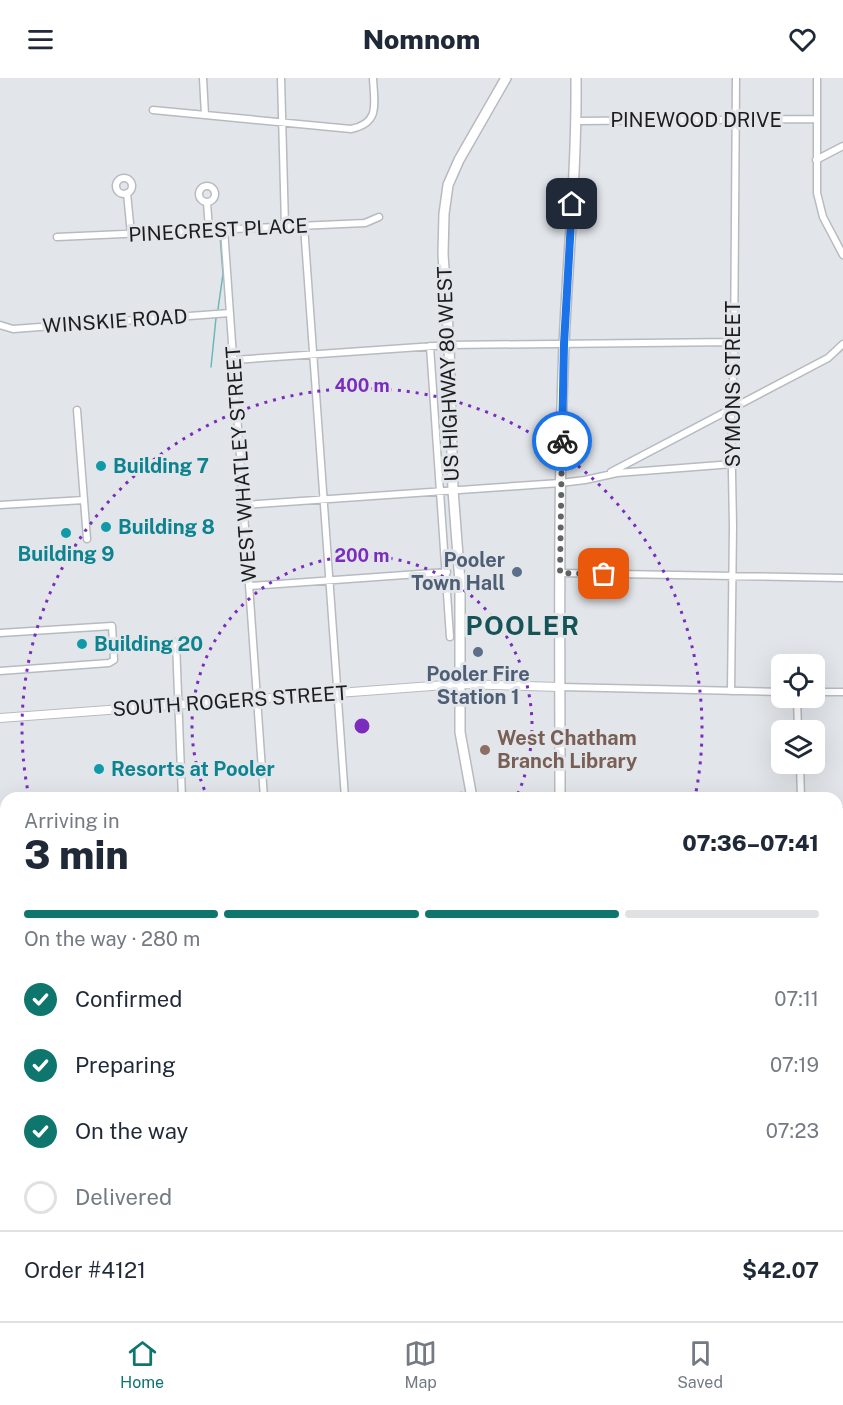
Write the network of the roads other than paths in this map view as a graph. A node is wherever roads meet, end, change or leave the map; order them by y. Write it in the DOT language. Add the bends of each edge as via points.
graph roads {
  1 [pos="203,78"];
  2 [pos="281,78"];
  3 [pos="373,78"];
  4 [pos="506,78"];
  5 [pos="576,78"];
  6 [pos="736,78"];
  7 [pos="817,78"];
  8 [pos="153,110"];
  9 [pos="205,115"];
  10 [pos="735,119"];
  11 [pos="816,119"];
  12 [pos="576,121"];
  13 [pos="282,122"];
  14 [pos="843,146"];
  15 [pos="816,160"];
  16 [pos="127,194"];
  17 [pos="207,202"];
  18 [pos="379,217"];
  19 [pos="285,226"];
  20 [pos="304,226"];
  21 [pos="224,229"];
  22 [pos="209,230"];
  23 [pos="131,234"];
  24 [pos="57,237"];
  25 [pos="843,255"];
  26 [pos="230,313"];
  27 [pos="0,325"];
  28 [pos="734,342"];
  29 [pos="564,344"];
  30 [pos="843,344"];
  31 [pos="449,345"];
  32 [pos="430,346"];
  33 [pos="313,355"];
  34 [pos="843,355"];
  35 [pos="828,358"];
  36 [pos="234,360"];
  37 [pos="732,407"];
  38 [pos="77,410"];
  39 [pos="733,464"];
  40 [pos="599,476"];
  41 [pos="560,483"];
  42 [pos="440,490"];
  43 [pos="453,490"];
  44 [pos="84,500"];
  45 [pos="324,500"];
  46 [pos="0,505"];
  47 [pos="244,505"];
  48 [pos="87,539"];
  49 [pos="447,572"];
  50 [pos="560,573"];
  51 [pos="732,576"];
  52 [pos="843,578"];
  53 [pos="330,581"];
  54 [pos="249,586"];
  55 [pos="0,633"];
  56 [pos="450,637"];
  57 [pos="176,642"];
  58 [pos="0,671"];
  59 [pos="459,684"];
  60 [pos="560,687"];
  61 [pos="731,691"];
  62 [pos="771,692"];
  63 [pos="825,692"];
  64 [pos="843,692"];
  65 [pos="337,693"];
  66 [pos="258,699"];
  67 [pos="179,705"];
  68 [pos="0,718"];
  69 [pos="800,774"];
  70 [pos="182,792"];
  71 [pos="264,792"];
  72 [pos="345,792"];
  73 [pos="471,792"];
  74 [pos="560,792"];
  75 [pos="801,792"];
  1 -- 9 [label="street"];
  2 -- 13 [label="street"];
  3 -- 13 [label="street" via="374,114 362,126 351,129"];
  4 -- 31 [label="main road, US HIGHWAY 80 WEST" via="448,185 443,254"];
  5 -- 12 [label="main road"];
  6 -- 10 [label="street, SYMONS STREET"];
  7 -- 11 [label="street"];
  8 -- 9 [label="street"];
  9 -- 13 [label="street"];
  10 -- 11 [label="street, PINEWOOD DRIVE"];
  10 -- 12 [label="street, PINEWOOD DRIVE"];
  10 -- 28 [label="street, SYMONS STREET"];
  11 -- 15 [label="street"];
  12 -- 29 [label="main road"];
  13 -- 19 [label="street"];
  14 -- 15 [label="street"];
  15 -- 25 [label="street" via="820,208"];
  16 -- 23 [label="street"];
  17 -- 22 [label="street"];
  18 -- 20 [label="street, PINECREST PLACE" via="365,223"];
  19 -- 20 [label="street, PINECREST PLACE"];
  19 -- 21 [label="street, PINECREST PLACE"];
  20 -- 33 [label="street"];
  21 -- 22 [label="street, PINECREST PLACE"];
  21 -- 26 [label="street, WEST WHATLEY STREET"];
  22 -- 23 [label="street, PINECREST PLACE"];
  23 -- 24 [label="street, PINECREST PLACE"];
  26 -- 27 [label="street, WINSKIE ROAD" via="13,329"];
  26 -- 36 [label="street, WEST WHATLEY STREET"];
  28 -- 29 [label="street"];
  28 -- 37 [label="street, SYMONS STREET"];
  29 -- 31 [label="street"];
  29 -- 41 [label="main road"];
  30 -- 35 [label="street"];
  31 -- 32 [label="street"];
  31 -- 43 [label="main road, US HIGHWAY 80 WEST"];
  32 -- 33 [label="street"];
  32 -- 42 [label="street"];
  33 -- 36 [label="street"];
  33 -- 45 [label="street"];
  34 -- 35 [label="street"];
  35 -- 37 [label="street"];
  36 -- 47 [label="street, WEST WHATLEY STREET"];
  37 -- 39 [label="street, SYMONS STREET"];
  37 -- 40 [label="street"];
  38 -- 44 [label="street"];
  39 -- 40 [label="street"];
  39 -- 51 [label="street, SYMONS STREET"];
  40 -- 41 [label="street"];
  41 -- 43 [label="street"];
  41 -- 50 [label="main road"];
  42 -- 43 [label="street"];
  42 -- 45 [label="street"];
  42 -- 49 [label="street"];
  43 -- 59 [label="main road, US HIGHWAY 80 WEST" via="461,622"];
  44 -- 46 [label="street"];
  44 -- 48 [label="street"];
  45 -- 47 [label="street"];
  45 -- 53 [label="street"];
  47 -- 54 [label="street, WEST WHATLEY STREET"];
  49 -- 53 [label="street"];
  49 -- 56 [label="street"];
  50 -- 51 [label="street"];
  50 -- 60 [label="main road"];
  51 -- 52 [label="street"];
  51 -- 61 [label="street, SYMONS STREET"];
  53 -- 54 [label="street"];
  53 -- 65 [label="street"];
  54 -- 66 [label="street, WEST WHATLEY STREET"];
  55 -- 58 [label="street" via="112,626 114,660"];
  57 -- 67 [label="street"];
  59 -- 60 [label="street, SOUTH ROGERS STREET"];
  59 -- 65 [label="street, SOUTH ROGERS STREET"];
  59 -- 73 [label="main road, US HIGHWAY 80 WEST" via="460,732"];
  60 -- 61 [label="street"];
  60 -- 74 [label="main road"];
  61 -- 62 [label="street"];
  63 -- 64 [label="street"];
  65 -- 66 [label="street, SOUTH ROGERS STREET"];
  65 -- 72 [label="street"];
  66 -- 67 [label="street, SOUTH ROGERS STREET"];
  66 -- 71 [label="street, WEST WHATLEY STREET"];
  67 -- 68 [label="street, SOUTH ROGERS STREET"];
  67 -- 70 [label="street"];
  69 -- 75 [label="street"];
}
